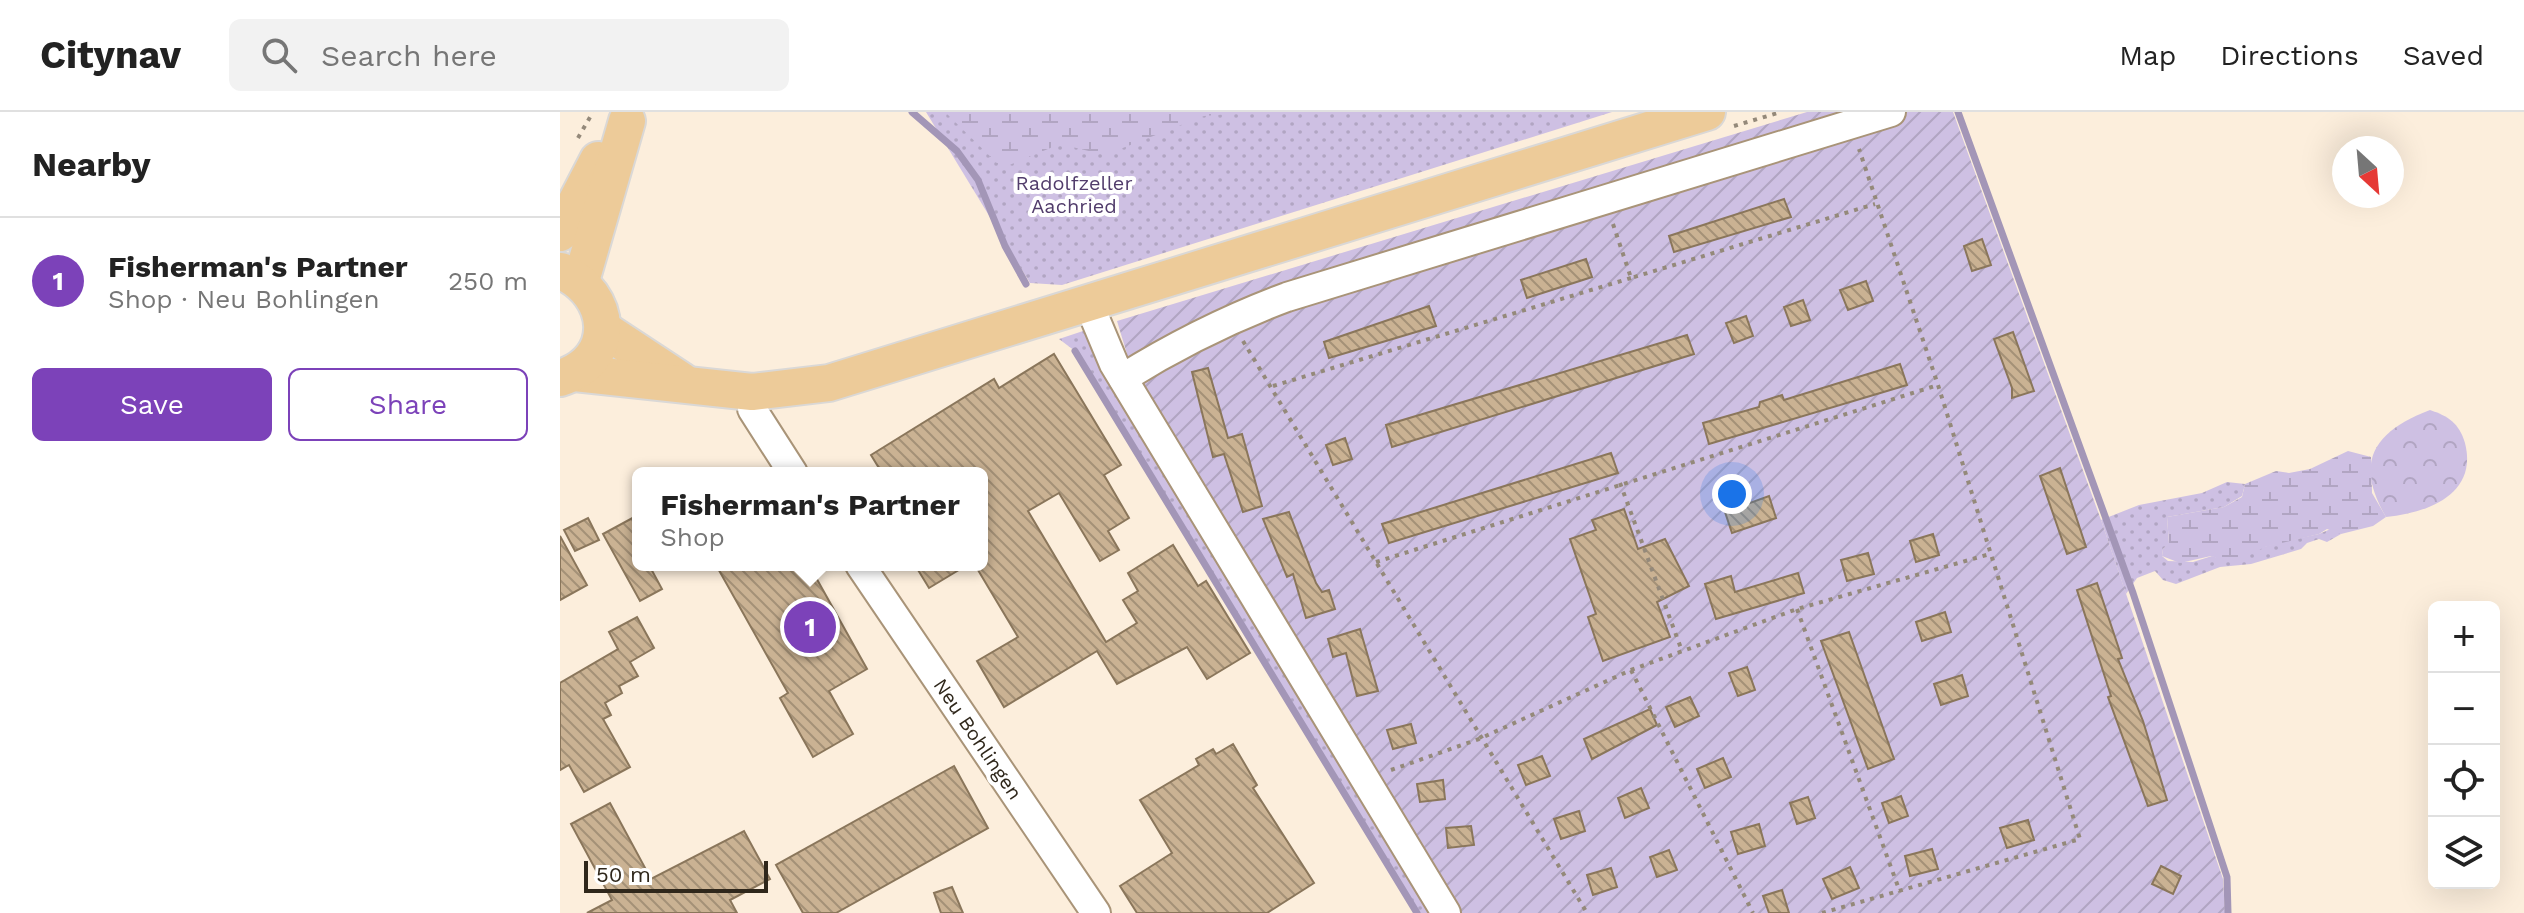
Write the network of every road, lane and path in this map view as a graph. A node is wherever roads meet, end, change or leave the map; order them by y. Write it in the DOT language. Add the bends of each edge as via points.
graph roads {
  1 [pos="1707,112"];
  2 [pos="1891,112"];
  3 [pos="630,116"];
  4 [pos="1851,124"];
  5 [pos="1605,199"];
  6 [pos="1875,204"];
  7 [pos="560,233"];
  8 [pos="570,276"];
  9 [pos="1631,278"];
  10 [pos="1088,302"];
  11 [pos="1229,318"];
  12 [pos="603,329"];
  13 [pos="568,376"];
  14 [pos="1123,378"];
  15 [pos="1938,385"];
  16 [pos="690,386"];
  17 [pos="1273,386"];
  18 [pos="752,392"];
  19 [pos="789,467"];
  20 [pos="1620,483"];
  21 [pos="1990,554"];
  22 [pos="1376,562"];
  23 [pos="864,571"];
  24 [pos="1797,609"];
  25 [pos="1682,651"];
  26 [pos="1631,670"];
  27 [pos="1479,739"];
  28 [pos="1368,783"];
  29 [pos="1900,892"];
  30 [pos="1831,912"];
  31 [pos="1096,913"];
  32 [pos="1446,913"];
  33 [pos="1587,913"];
  34 [pos="1753,913"];
  35 [pos="1822,913"];
  1 -- 10 [label="main road"];
  2 -- 4 [label="street"];
  3 -- 7 [label="main road" via="590,172"];
  3 -- 8 [label="main road"];
  4 -- 5 [label="street"];
  4 -- 6 [label="path"];
  5 -- 9 [label="path"];
  5 -- 11 [label="street"];
  6 -- 9 [label="path"];
  6 -- 15 [label="path"];
  8 -- 12 [label="main road" via="594,295"];
  9 -- 17 [label="path"];
  10 -- 14 [label="street"];
  10 -- 18 [label="main road" via="829,383"];
  11 -- 14 [label="street"];
  11 -- 17 [label="path"];
  12 -- 13 [label="main road" via="598,348"];
  12 -- 16 [label="main road"];
  13 -- 16 [label="main road"];
  14 -- 28 [label="street"];
  15 -- 20 [label="path"];
  15 -- 21 [label="path"];
  16 -- 18 [label="main road"];
  17 -- 22 [label="path"];
  18 -- 19 [label="street" via="752,409"];
  20 -- 22 [label="path"];
  20 -- 25 [label="path"];
  21 -- 24 [label="path"];
  21 -- 29 [label="path" via="2080,839"];
  22 -- 27 [label="path"];
  23 -- 31 [label="street, Neu Bohlingen"];
  24 -- 25 [label="path"];
  24 -- 29 [label="path"];
  25 -- 26 [label="path"];
  26 -- 27 [label="path"];
  26 -- 34 [label="path"];
  27 -- 28 [label="path"];
  27 -- 33 [label="path"];
  28 -- 32 [label="street"];
  29 -- 30 [label="path"];
  30 -- 35 [label="path"];
}
